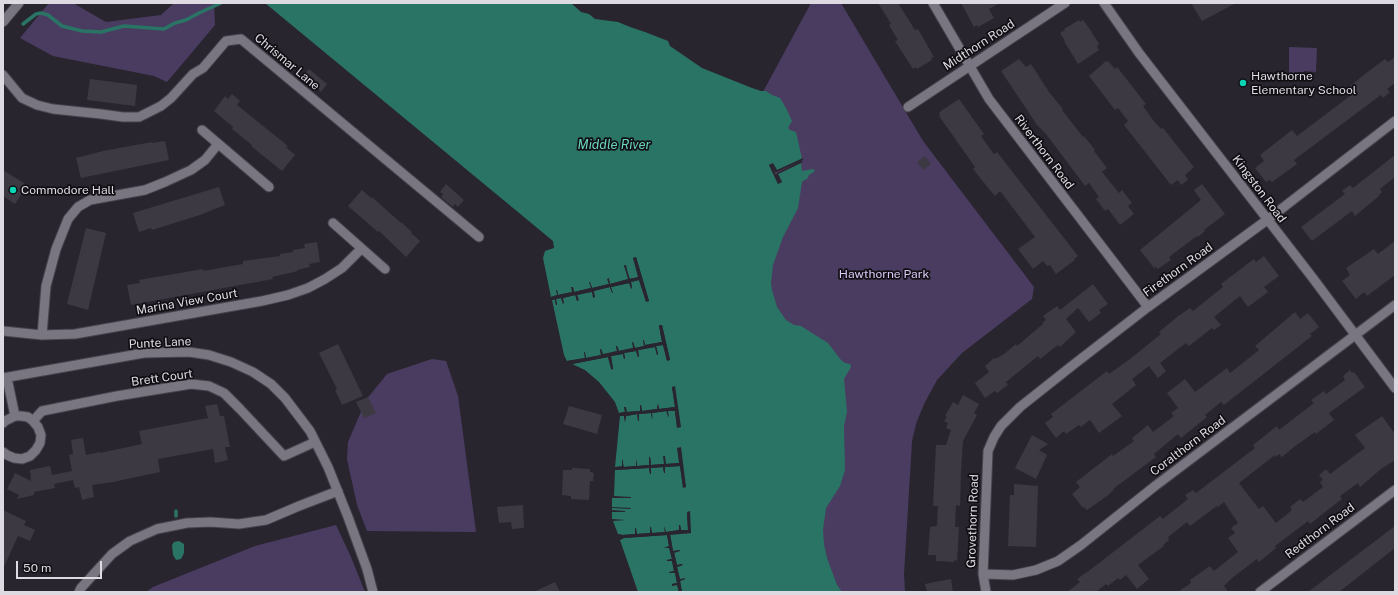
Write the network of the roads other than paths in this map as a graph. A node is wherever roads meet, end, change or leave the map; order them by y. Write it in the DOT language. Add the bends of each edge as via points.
graph roads {
  1 [pos="19,3"];
  2 [pos="933,3"];
  3 [pos="1065,3"];
  4 [pos="1104,3"];
  5 [pos="3,22"];
  6 [pos="970,66"];
  7 [pos="3,75"];
  8 [pos="908,107"];
  9 [pos="1395,121"];
  10 [pos="202,130"];
  11 [pos="218,144"];
  12 [pos="269,187"];
  13 [pos="1267,220"];
  14 [pos="333,223"];
  15 [pos="479,237"];
  16 [pos="361,249"];
  17 [pos="386,269"];
  18 [pos="1395,305"];
  19 [pos="1148,307"];
  20 [pos="3,330"];
  21 [pos="42,335"];
  22 [pos="1356,335"];
  23 [pos="5,378"];
  24 [pos="1395,388"];
  25 [pos="15,416"];
  26 [pos="33,421"];
  27 [pos="3,423"];
  28 [pos="315,442"];
  29 [pos="988,451"];
  30 [pos="3,452"];
  31 [pos="1395,490"];
  32 [pos="338,491"];
  33 [pos="983,574"];
  34 [pos="80,592"];
  35 [pos="373,592"];
  36 [pos="986,592"];
  37 [pos="1260,592"];
  1 -- 5 [label="street"];
  2 -- 6 [label="street, Riverthorn Road"];
  3 -- 6 [label="street, Midthorn Road"];
  4 -- 13 [label="street, Kingston Road" via="1139,53"];
  6 -- 8 [label="street, Midthorn Road"];
  6 -- 19 [label="street, Riverthorn Road" via="989,99"];
  7 -- 15 [label="street, Chrismar Lane" via="22,98 37,105 94,114 139,117 171,98 193,74 203,68 226,41 241,39"];
  9 -- 13 [label="street, Firethorn Road"];
  10 -- 11 [label="street"];
  11 -- 12 [label="street"];
  11 -- 21 [label="street" via="205,160 191,170 165,182 145,190 90,200 78,207 68,219 56,249 46,286"];
  13 -- 19 [label="street, Firethorn Road"];
  13 -- 22 [label="street, Kingston Road"];
  14 -- 16 [label="street"];
  16 -- 17 [label="street"];
  16 -- 21 [label="street, Marina View Court" via="342,268 325,279 288,295 75,334"];
  18 -- 22 [label="street, Coralthorn Road"];
  19 -- 29 [label="street, Firethorn Road" via="1020,408 1001,426"];
  20 -- 21 [label="street, Marina View Court"];
  22 -- 24 [label="street, Kingston Road"];
  22 -- 33 [label="street, Coralthorn Road" via="1058,561 1036,570 1013,575"];
  23 -- 25 [label="street"];
  23 -- 28 [label="street, Punte Lane" via="144,354 189,352 209,355 253,372 271,384 300,416"];
  25 -- 26 [label="street" via="28,417"];
  25 -- 27 [label="street"];
  26 -- 28 [label="street, Brett Court" via="42,411 192,384 209,386 224,392 284,456"];
  26 -- 30 [label="street" via="40,435 40,443 36,450 22,459"];
  28 -- 32 [label="street, Punte Lane"];
  29 -- 33 [label="street, Grovethorn Road"];
  31 -- 37 [label="street, Redthorn Road"];
  32 -- 34 [label="street" via="266,520 239,524 186,523 157,528 130,541 112,554"];
  32 -- 35 [label="street, Punte Lane"];
  33 -- 36 [label="street, Grovethorn Road"];
}
